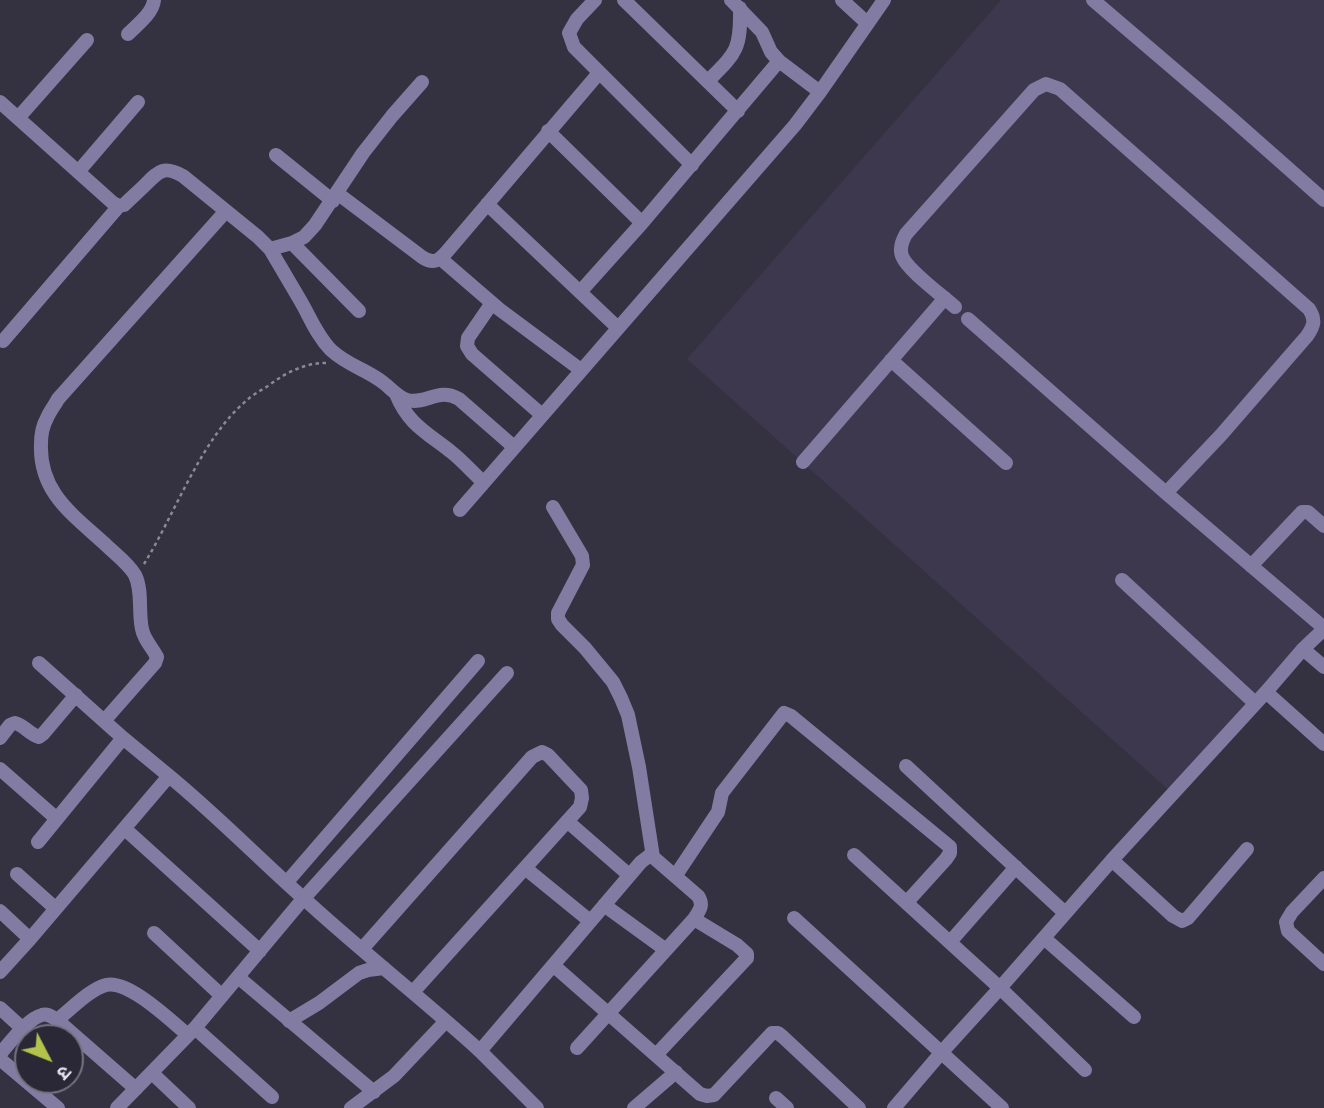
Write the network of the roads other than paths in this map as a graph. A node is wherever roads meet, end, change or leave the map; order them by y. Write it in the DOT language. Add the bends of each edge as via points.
graph roads {
  1 [pos="154,0"];
  2 [pos="595,0"];
  3 [pos="624,0"];
  4 [pos="842,0"];
  5 [pos="884,0"];
  6 [pos="1093,0"];
  7 [pos="736,4"];
  8 [pos="867,23"];
  9 [pos="128,34"];
  10 [pos="88,40"];
  11 [pos="779,61"];
  12 [pos="599,73"];
  13 [pos="422,82"];
  14 [pos="708,82"];
  15 [pos="820,92"];
  16 [pos="0,102"];
  17 [pos="138,102"];
  18 [pos="738,111"];
  19 [pos="18,118"];
  20 [pos="548,131"];
  21 [pos="276,156"];
  22 [pos="692,164"];
  23 [pos="78,172"];
  24 [pos="335,197"];
  25 [pos="1324,200"];
  26 [pos="487,204"];
  27 [pos="119,206"];
  28 [pos="226,211"];
  29 [pos="642,223"];
  30 [pos="292,243"];
  31 [pos="270,249"];
  32 [pos="441,259"];
  33 [pos="580,292"];
  34 [pos="492,303"];
  35 [pos="359,311"];
  36 [pos="968,319"];
  37 [pos="618,328"];
  38 [pos="3,341"];
  39 [pos="891,360"];
  40 [pos="581,369"];
  41 [pos="396,394"];
  42 [pos="542,415"];
  43 [pos="514,447"];
  44 [pos="803,463"];
  45 [pos="1006,463"];
  46 [pos="483,482"];
  47 [pos="1166,494"];
  48 [pos="553,507"];
  49 [pos="460,510"];
  50 [pos="1324,526"];
  51 [pos="1251,566"];
  52 [pos="1122,580"];
  53 [pos="1324,629"];
  54 [pos="1303,649"];
  55 [pos="478,661"];
  56 [pos="40,663"];
  57 [pos="1324,667"];
  58 [pos="507,673"];
  59 [pos="1266,692"];
  60 [pos="76,695"];
  61 [pos="1255,704"];
  62 [pos="104,721"];
  63 [pos="0,738"];
  64 [pos="123,738"];
  65 [pos="1324,744"];
  66 [pos="906,766"];
  67 [pos="0,769"];
  68 [pos="169,776"];
  69 [pos="57,819"];
  70 [pos="567,821"];
  71 [pos="125,829"];
  72 [pos="38,842"];
  73 [pos="1247,849"];
  74 [pos="854,855"];
  75 [pos="653,857"];
  76 [pos="1112,860"];
  77 [pos="525,867"];
  78 [pos="1016,867"];
  79 [pos="17,874"];
  80 [pos="676,875"];
  81 [pos="629,876"];
  82 [pos="1324,878"];
  83 [pos="287,882"];
  84 [pos="303,899"];
  85 [pos="906,902"];
  86 [pos="604,905"];
  87 [pos="55,908"];
  88 [pos="0,911"];
  89 [pos="1065,913"];
  90 [pos="794,918"];
  91 [pos="694,919"];
  92 [pos="590,921"];
  93 [pos="154,933"];
  94 [pos="1044,938"];
  95 [pos="30,939"];
  96 [pos="950,942"];
  97 [pos="362,949"];
  98 [pos="666,950"];
  99 [pos="260,951"];
  100 [pos="1324,964"];
  101 [pos="553,965"];
  102 [pos="384,968"];
  103 [pos="0,972"];
  104 [pos="239,977"];
  105 [pos="1000,988"];
  106 [pos="413,992"];
  107 [pos="222,996"];
  108 [pos="0,1008"];
  109 [pos="608,1013"];
  110 [pos="1134,1017"];
  111 [pos="57,1020"];
  112 [pos="289,1021"];
  113 [pos="446,1021"];
  114 [pos="18,1024"];
  115 [pos="28,1024"];
  116 [pos="192,1032"];
  117 [pos="14,1040"];
  118 [pos="577,1048"];
  119 [pos="480,1051"];
  120 [pos="941,1053"];
  121 [pos="656,1055"];
  122 [pos="0,1056"];
  123 [pos="1086,1070"];
  124 [pos="676,1072"];
  125 [pos="152,1073"];
  126 [pos="136,1088"];
  127 [pos="374,1092"];
  128 [pos="272,1097"];
  129 [pos="58,1108"];
  130 [pos="117,1108"];
  131 [pos="189,1108"];
  132 [pos="351,1108"];
  133 [pos="537,1108"];
  134 [pos="634,1108"];
  135 [pos="859,1108"];
  136 [pos="894,1108"];
  137 [pos="1002,1108"];
  1 -- 9 [label="street" via="154,6"];
  2 -- 12 [label="street" via="569,33 574,47"];
  3 -- 14 [label="street"];
  4 -- 8 [label="street"];
  5 -- 8 [label="street"];
  6 -- 25 [label="street"];
  7 -- 11 [label="street" via="762,32"];
  7 -- 14 [label="street" via="741,33 737,47"];
  8 -- 15 [label="street"];
  10 -- 19 [label="street"];
  11 -- 15 [label="street"];
  11 -- 18 [label="street"];
  12 -- 20 [label="street"];
  12 -- 22 [label="street"];
  13 -- 24 [label="street" via="363,153"];
  14 -- 18 [label="street"];
  15 -- 37 [label="street"];
  16 -- 19 [label="street"];
  17 -- 23 [label="street"];
  18 -- 22 [label="street"];
  19 -- 23 [label="street"];
  20 -- 26 [label="street"];
  20 -- 29 [label="street"];
  21 -- 24 [label="street"];
  22 -- 29 [label="street"];
  23 -- 27 [label="street"];
  24 -- 30 [label="street" via="304,237"];
  24 -- 32 [label="street" via="428,261"];
  26 -- 32 [label="street"];
  26 -- 33 [label="street"];
  27 -- 28 [label="street" via="165,170 183,176"];
  27 -- 38 [label="street"];
  28 -- 31 [label="street"];
  28 -- 62 [label="street" via="58,400 41,437 40,459 56,496 135,576 141,626 157,657"];
  29 -- 33 [label="street"];
  30 -- 31 [label="street"];
  30 -- 35 [label="street"];
  31 -- 41 [label="street" via="330,349"];
  32 -- 34 [label="street"];
  33 -- 37 [label="street"];
  34 -- 40 [label="street"];
  34 -- 42 [label="street" via="467,346"];
  36 -- 47 [label="street"];
  37 -- 40 [label="street"];
  39 -- 44 [label="street"];
  39 -- 45 [label="street"];
  39 -- 47 [label="street" via="950,303 909,267 902,256 905,234 1034,90 1046,84 1060,89 1314,316 1307,336"];
  40 -- 42 [label="street"];
  41 -- 43 [label="street" via="421,401 451,394"];
  41 -- 46 [label="street" via="409,418"];
  42 -- 43 [label="street"];
  43 -- 46 [label="street"];
  46 -- 49 [label="street"];
  47 -- 51 [label="street"];
  48 -- 75 [label="street" via="583,565 558,619 613,682 628,715"];
  50 -- 51 [label="street" via="1302,512"];
  51 -- 53 [label="street"];
  52 -- 61 [label="street"];
  53 -- 54 [label="street"];
  54 -- 57 [label="street"];
  54 -- 59 [label="street"];
  55 -- 83 [label="street"];
  56 -- 60 [label="street"];
  58 -- 84 [label="street"];
  59 -- 61 [label="street"];
  59 -- 65 [label="street"];
  60 -- 62 [label="street"];
  60 -- 63 [label="street" via="38,737 15,723"];
  61 -- 76 [label="street"];
  62 -- 64 [label="street"];
  64 -- 68 [label="street"];
  64 -- 69 [label="street"];
  66 -- 78 [label="street"];
  67 -- 69 [label="street"];
  68 -- 71 [label="street"];
  68 -- 83 [label="street"];
  69 -- 72 [label="street"];
  70 -- 77 [label="street"];
  70 -- 81 [label="street"];
  70 -- 97 [label="street" via="580,807 580,790 548,755 537,754"];
  71 -- 87 [label="street"];
  71 -- 99 [label="street"];
  73 -- 76 [label="street" via="1182,921"];
  74 -- 85 [label="street"];
  75 -- 80 [label="street"];
  75 -- 81 [label="street" via="645,858"];
  76 -- 89 [label="street"];
  77 -- 92 [label="street"];
  77 -- 106 [label="street"];
  78 -- 89 [label="street"];
  78 -- 96 [label="street"];
  79 -- 87 [label="street"];
  80 -- 85 [label="street" via="718,812 722,793 784,713 950,847 946,859"];
  80 -- 91 [label="street" via="702,901"];
  81 -- 86 [label="street"];
  82 -- 100 [label="street" via="1286,922 1288,931"];
  83 -- 84 [label="street"];
  84 -- 97 [label="street"];
  84 -- 99 [label="street"];
  85 -- 96 [label="street"];
  86 -- 92 [label="street"];
  86 -- 98 [label="street"];
  87 -- 95 [label="street"];
  88 -- 95 [label="street"];
  89 -- 94 [label="street"];
  90 -- 120 [label="street"];
  91 -- 98 [label="street"];
  91 -- 121 [label="street" via="737,945 747,958"];
  92 -- 101 [label="street"];
  93 -- 107 [label="street"];
  94 -- 105 [label="street"];
  94 -- 110 [label="street"];
  95 -- 103 [label="street"];
  96 -- 105 [label="street"];
  97 -- 102 [label="street"];
  98 -- 109 [label="street"];
  99 -- 104 [label="street"];
  101 -- 109 [label="street"];
  101 -- 119 [label="street"];
  102 -- 106 [label="street"];
  102 -- 112 [label="street" via="359,973"];
  104 -- 107 [label="street"];
  104 -- 112 [label="street"];
  105 -- 120 [label="street"];
  105 -- 123 [label="street"];
  106 -- 113 [label="street"];
  107 -- 116 [label="street"];
  108 -- 114 [label="street"];
  109 -- 118 [label="street"];
  109 -- 121 [label="street"];
  111 -- 115 [label="street" via="43,1014"];
  111 -- 116 [label="street" via="107,984 121,985"];
  111 -- 126 [label="street"];
  112 -- 127 [label="street"];
  113 -- 119 [label="street"];
  113 -- 127 [label="street"];
  116 -- 125 [label="street"];
  116 -- 128 [label="street"];
  117 -- 122 [label="street"];
  119 -- 133 [label="street"];
  120 -- 136 [label="street"];
  120 -- 137 [label="street"];
  121 -- 124 [label="street"];
  122 -- 129 [label="street"];
  124 -- 134 [label="street"];
  124 -- 135 [label="street" via="700,1094 714,1095 765,1039 778,1033"];
  125 -- 126 [label="street"];
  125 -- 131 [label="street"];
  126 -- 130 [label="street"];
  127 -- 132 [label="street"];
}
